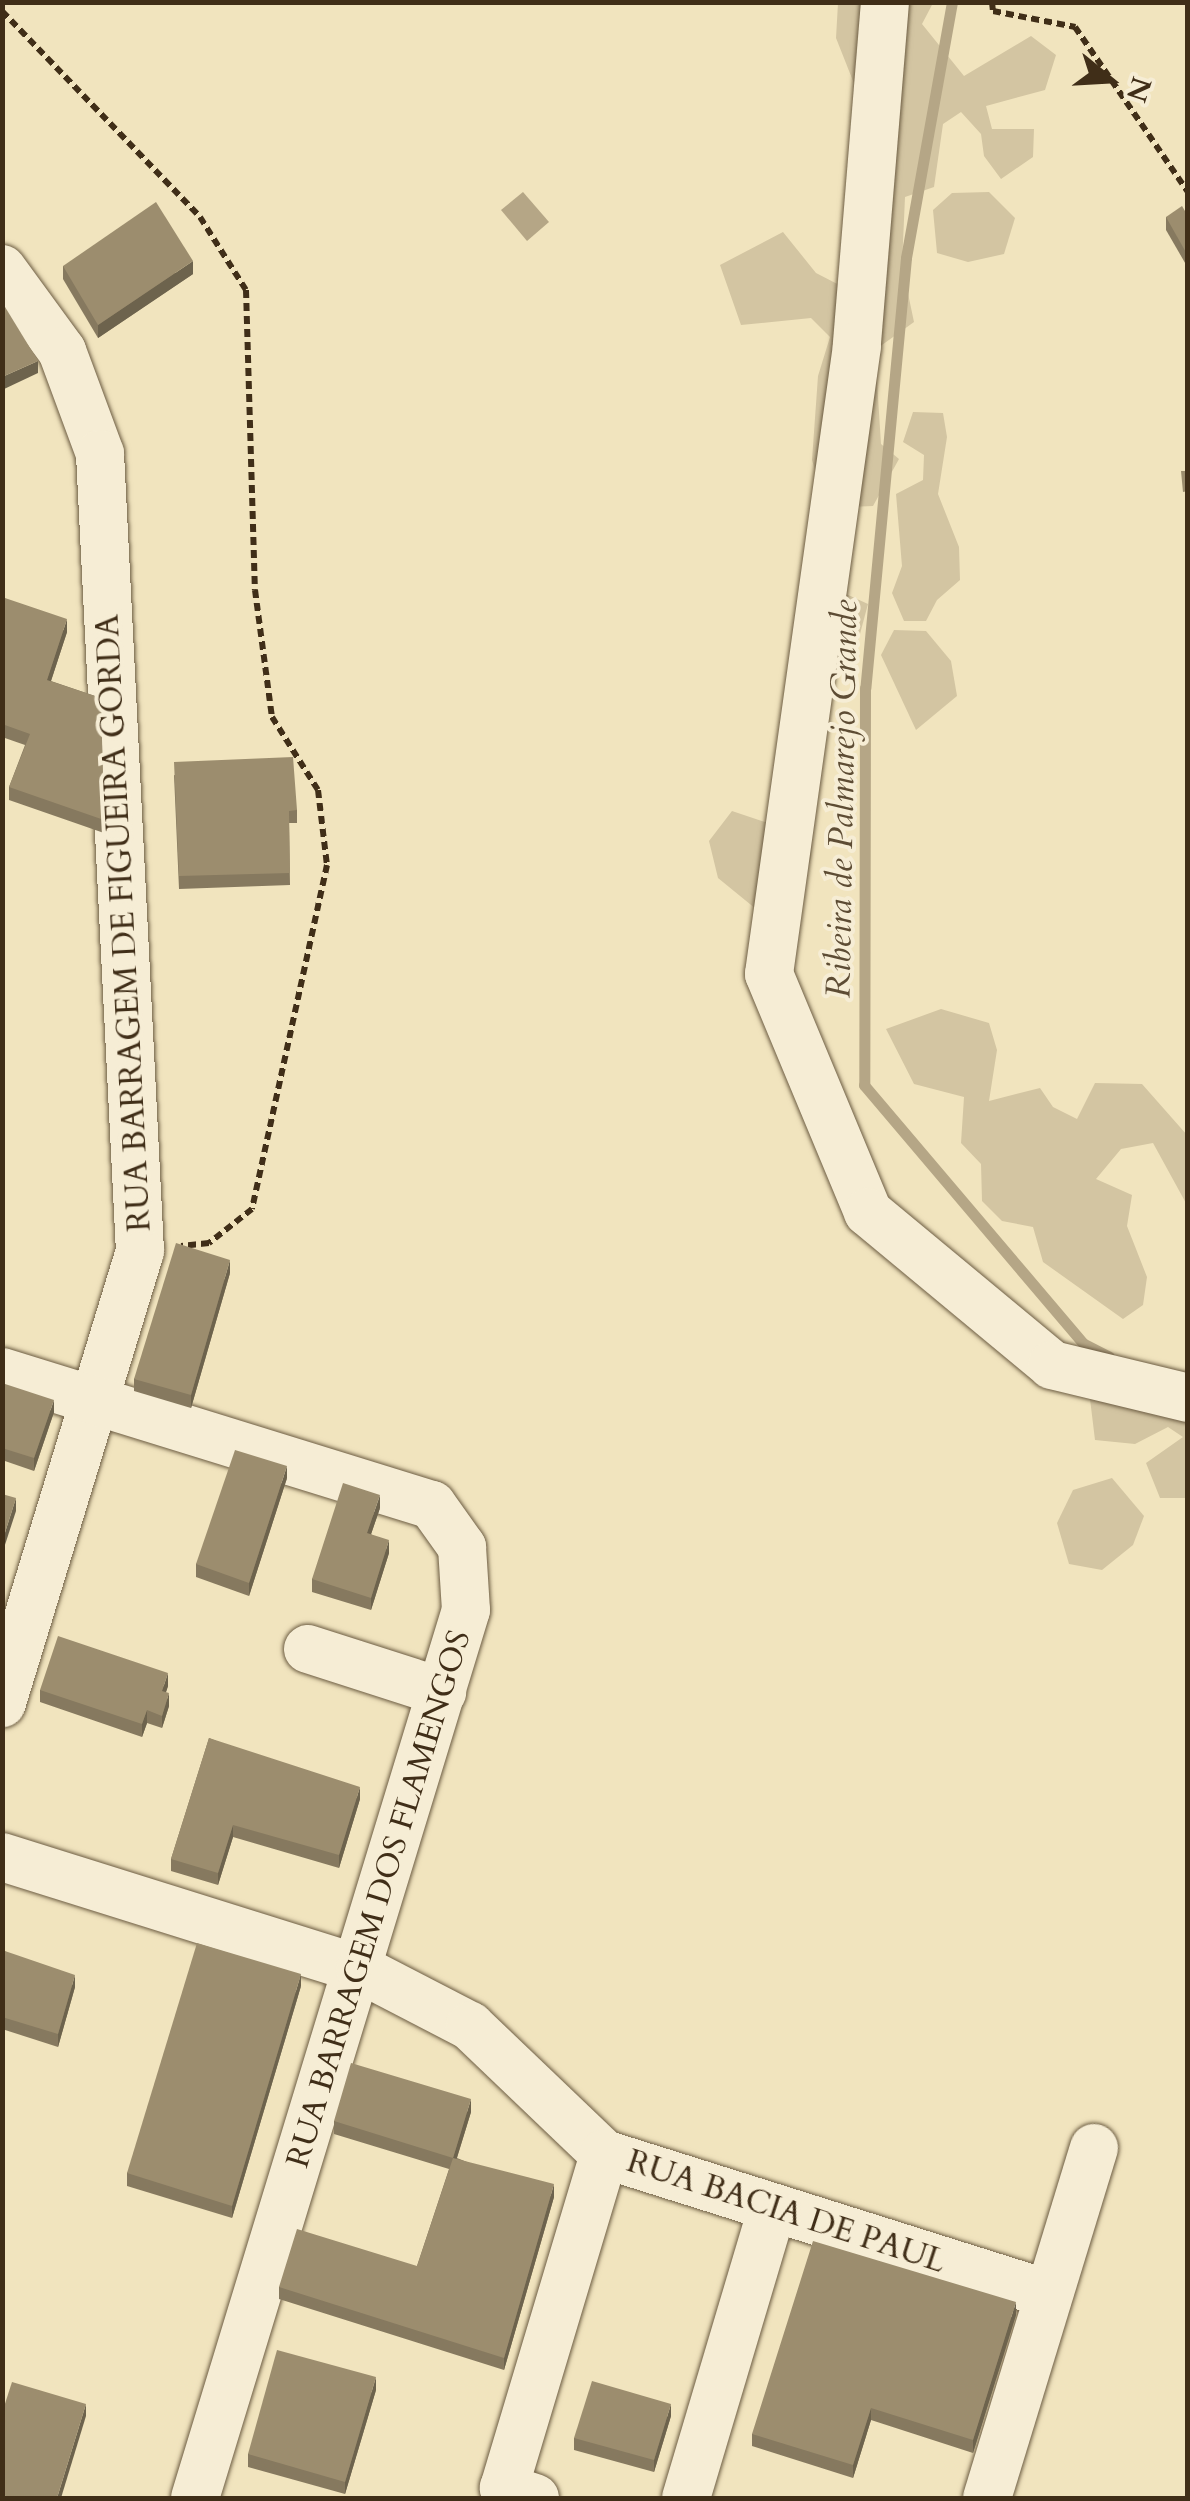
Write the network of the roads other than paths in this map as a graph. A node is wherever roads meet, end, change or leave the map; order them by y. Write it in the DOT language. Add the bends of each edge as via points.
graph roads {
  1 [pos="885,2"];
  2 [pos="2,269"];
  3 [pos="2,1372"];
  4 [pos="1188,1398"];
  5 [pos="97,1402"];
  6 [pos="308,1649"];
  7 [pos="442,1692"];
  8 [pos="2,1703"];
  9 [pos="2,1857"];
  10 [pos="360,1969"];
  11 [pos="1094,2148"];
  12 [pos="604,2154"];
  13 [pos="772,2212"];
  14 [pos="1048,2294"];
  15 [pos="194,2498"];
  16 [pos="536,2498"];
  17 [pos="686,2498"];
  18 [pos="987,2498"];
  1 -- 4 [label="street" via="857,346 769,974 868,1212 1052,1365"];
  2 -- 5 [label="street, RUA BARRAGEM DE FIGUEIRA GORDA" via="62,350 100,454 140,1251"];
  3 -- 5 [label="street, RUA BARRAGEM DOS FLAMENGOS"];
  5 -- 7 [label="street, RUA BARRAGEM DOS FLAMENGOS" via="432,1505 462,1547 466,1610"];
  5 -- 8 [label="street, RUA BARRAGEM DE FIGUEIRA GORDA"];
  6 -- 7 [label="street"];
  7 -- 10 [label="street, RUA BARRAGEM DOS FLAMENGOS"];
  9 -- 10 [label="street, RUA BACIA DE PAUL"];
  10 -- 12 [label="street, RUA BACIA DE PAUL" via="470,2026"];
  10 -- 15 [label="street, RUA BARRAGEM DOS FLAMENGOS"];
  11 -- 14 [label="street"];
  12 -- 13 [label="street, RUA BACIA DE PAUL"];
  12 -- 16 [label="street" via="504,2488"];
  13 -- 14 [label="street, RUA BACIA DE PAUL"];
  13 -- 17 [label="street"];
  14 -- 18 [label="street"];
}
